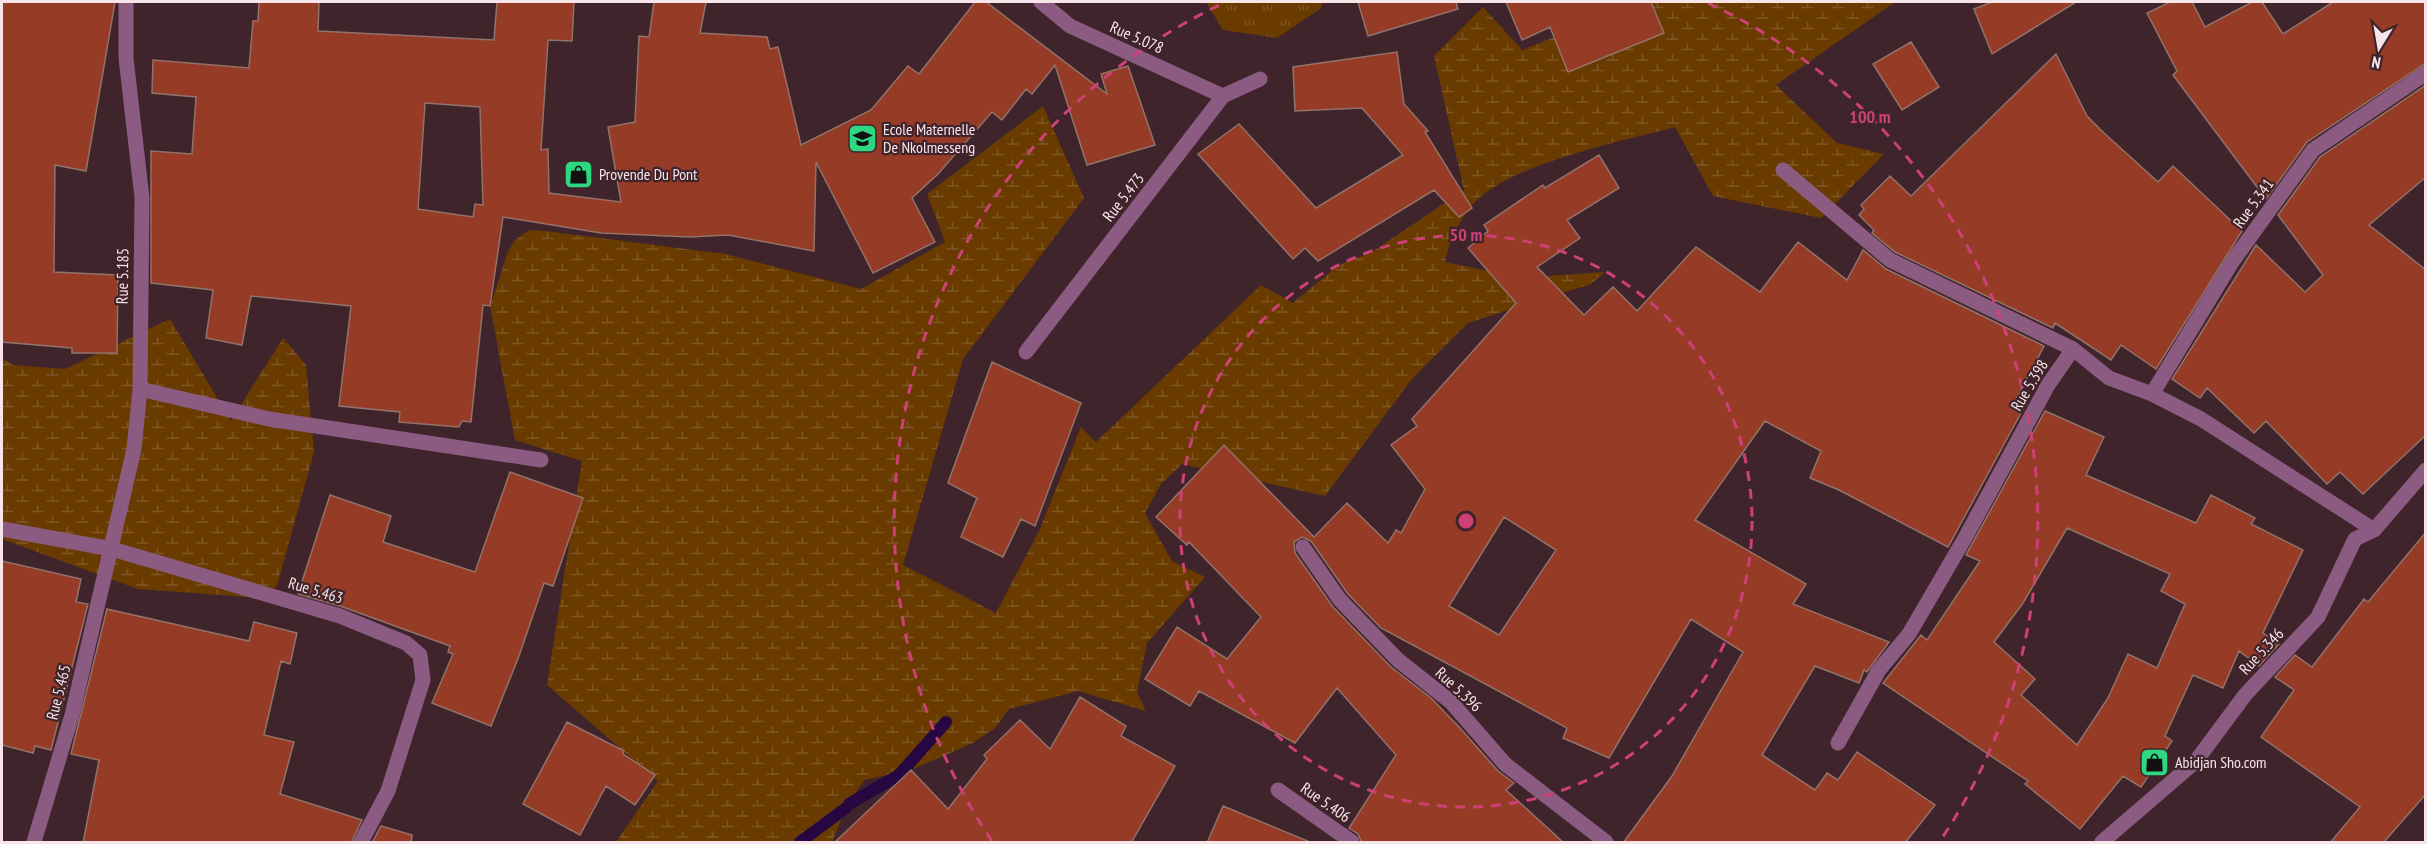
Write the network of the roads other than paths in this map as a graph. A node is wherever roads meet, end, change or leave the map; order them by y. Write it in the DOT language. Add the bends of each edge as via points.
graph roads {
  1 [pos="126,2"];
  2 [pos="1041,2"];
  3 [pos="2426,73"];
  4 [pos="1260,79"];
  5 [pos="1223,96"];
  6 [pos="1783,170"];
  7 [pos="2073,349"];
  8 [pos="1026,352"];
  9 [pos="140,389"];
  10 [pos="2152,394"];
  11 [pos="541,460"];
  12 [pos="2426,470"];
  13 [pos="2,529"];
  14 [pos="2374,530"];
  15 [pos="1303,546"];
  16 [pos="112,549"];
  17 [pos="1838,743"];
  18 [pos="1278,790"];
  19 [pos="34,843"];
  20 [pos="361,843"];
  21 [pos="1352,843"];
  22 [pos="1606,843"];
  23 [pos="2102,843"];
  1 -- 9 [label="street, Rue 5.185" via="126,58 142,198"];
  2 -- 5 [label="street, Rue 5.078" via="1070,26"];
  3 -- 10 [label="street, Rue 5.341" via="2313,150 2232,262"];
  4 -- 5 [label="street, Rue 5.473"];
  5 -- 8 [label="street, Rue 5.473"];
  6 -- 7 [label="street" via="1890,260"];
  7 -- 10 [label="street" via="2109,378"];
  7 -- 17 [label="street, Rue 5.398" via="2048,385 1909,634 1878,670"];
  9 -- 11 [label="street" via="269,419"];
  9 -- 16 [label="street, Rue 5.185" via="134,449"];
  10 -- 14 [label="street" via="2201,419"];
  12 -- 14 [label="street, Rue 5.346"];
  13 -- 16 [label="street, Rue 5.463"];
  14 -- 23 [label="street, Rue 5.346" via="2355,539 2318,617 2245,695 2196,761"];
  15 -- 22 [label="street, Rue 5.396" via="1340,600 1398,660 1451,702 1505,764"];
  16 -- 19 [label="street, Rue 5.465" via="72,715"];
  16 -- 20 [label="street, Rue 5.463" via="340,616 406,643 420,655 420,691 388,791"];
  18 -- 21 [label="street, Rue 5.406"];
}
